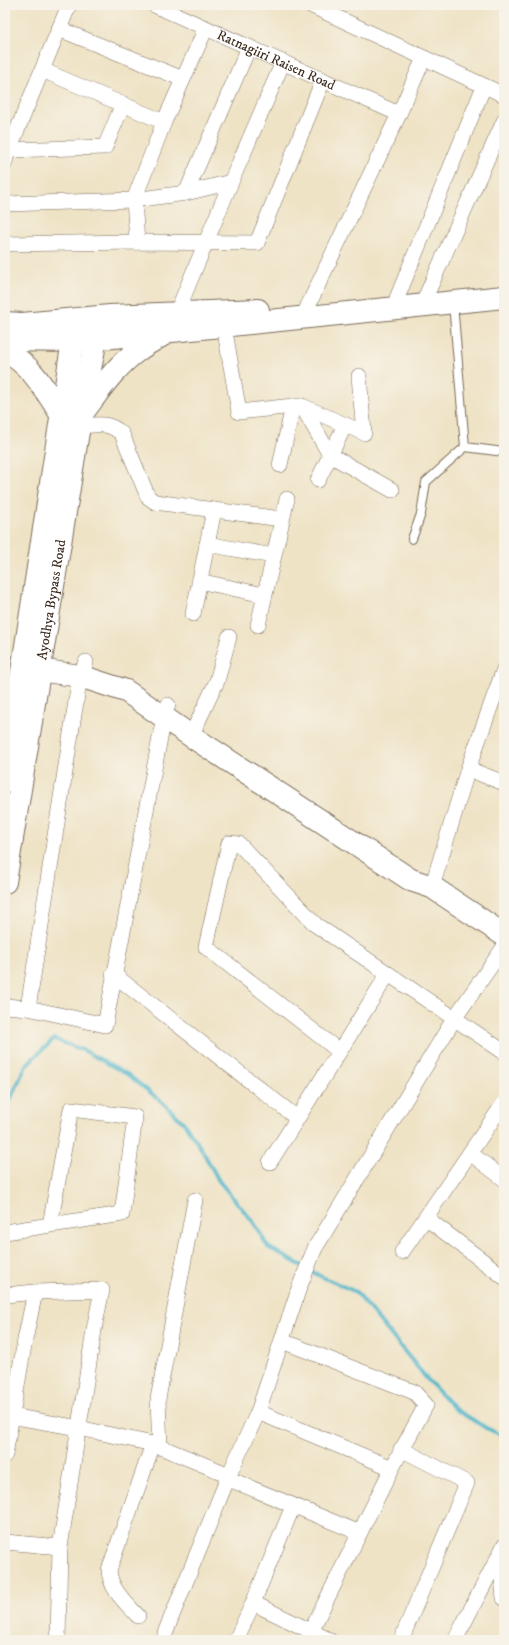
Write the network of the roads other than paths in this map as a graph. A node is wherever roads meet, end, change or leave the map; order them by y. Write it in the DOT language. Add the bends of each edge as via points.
graph roads {
  1 [pos="69,5"];
  2 [pos="154,5"];
  3 [pos="310,5"];
  4 [pos="206,28"];
  5 [pos="59,29"];
  6 [pos="249,47"];
  7 [pos="424,58"];
  8 [pos="283,62"];
  9 [pos="42,70"];
  10 [pos="183,79"];
  11 [pos="323,80"];
  12 [pos="484,86"];
  13 [pos="504,95"];
  14 [pos="123,104"];
  15 [pos="399,114"];
  16 [pos="504,121"];
  17 [pos="164,122"];
  18 [pos="7,157"];
  19 [pos="231,182"];
  20 [pos="186,193"];
  21 [pos="134,200"];
  22 [pos="5,204"];
  23 [pos="137,242"];
  24 [pos="206,242"];
  25 [pos="5,244"];
  26 [pos="504,287"];
  27 [pos="426,296"];
  28 [pos="504,297"];
  29 [pos="397,298"];
  30 [pos="453,302"];
  31 [pos="307,308"];
  32 [pos="178,312"];
  33 [pos="76,320"];
  34 [pos="5,323"];
  35 [pos="224,326"];
  36 [pos="98,328"];
  37 [pos="168,332"];
  38 [pos="5,340"];
  39 [pos="74,341"];
  40 [pos="5,351"];
  41 [pos="359,376"];
  42 [pos="297,406"];
  43 [pos="74,419"];
  44 [pos="345,425"];
  45 [pos="465,447"];
  46 [pos="504,452"];
  47 [pos="330,455"];
  48 [pos="280,465"];
  49 [pos="318,480"];
  50 [pos="392,490"];
  51 [pos="286,499"];
  52 [pos="214,510"];
  53 [pos="281,520"];
  54 [pos="412,539"];
  55 [pos="207,544"];
  56 [pos="273,556"];
  57 [pos="199,581"];
  58 [pos="264,595"];
  59 [pos="193,614"];
  60 [pos="258,625"];
  61 [pos="229,637"];
  62 [pos="32,662"];
  63 [pos="82,669"];
  64 [pos="504,669"];
  65 [pos="166,711"];
  66 [pos="194,729"];
  67 [pos="468,769"];
  68 [pos="5,782"];
  69 [pos="504,783"];
  70 [pos="5,882"];
  71 [pos="432,887"];
  72 [pos="504,935"];
  73 [pos="504,947"];
  74 [pos="113,974"];
  75 [pos="388,974"];
  76 [pos="5,1006"];
  77 [pos="28,1008"];
  78 [pos="454,1018"];
  79 [pos="339,1051"];
  80 [pos="504,1052"];
  81 [pos="504,1103"];
  82 [pos="297,1118"];
  83 [pos="470,1153"];
  84 [pos="270,1162"];
  85 [pos="504,1179"];
  86 [pos="195,1200"];
  87 [pos="426,1218"];
  88 [pos="50,1225"];
  89 [pos="5,1232"];
  90 [pos="402,1252"];
  91 [pos="501,1269"];
  92 [pos="35,1292"];
  93 [pos="5,1295"];
  94 [pos="282,1341"];
  95 [pos="258,1412"];
  96 [pos="8,1415"];
  97 [pos="79,1428"];
  98 [pos="156,1445"];
  99 [pos="401,1449"];
  100 [pos="5,1455"];
  101 [pos="392,1468"];
  102 [pos="229,1477"];
  103 [pos="294,1506"];
  104 [pos="360,1533"];
  105 [pos="5,1542"];
  106 [pos="60,1547"];
  107 [pos="502,1551"];
  108 [pos="504,1598"];
  109 [pos="253,1603"];
  110 [pos="138,1616"];
  111 [pos="311,1631"];
  112 [pos="58,1640"];
  113 [pos="165,1640"];
  114 [pos="236,1640"];
  115 [pos="329,1640"];
  116 [pos="401,1640"];
  117 [pos="455,1640"];
  1 -- 5 [label="street"];
  2 -- 4 [label="street, Ratnagiiri Raisen Road"];
  3 -- 7 [label="street"];
  4 -- 6 [label="street, Ratnagiiri Raisen Road"];
  4 -- 10 [label="street"];
  5 -- 9 [label="street"];
  5 -- 10 [label="street"];
  6 -- 8 [label="street, Ratnagiiri Raisen Road"];
  6 -- 20 [label="street"];
  7 -- 12 [label="street"];
  7 -- 15 [label="street"];
  8 -- 11 [label="street, Ratnagiiri Raisen Road"];
  8 -- 19 [label="street"];
  9 -- 14 [label="street"];
  9 -- 18 [label="street"];
  10 -- 17 [label="street"];
  11 -- 15 [label="street, Ratnagiiri Raisen Road"];
  11 -- 24 [label="street" via="257,243"];
  12 -- 13 [label="street"];
  12 -- 29 [label="street"];
  14 -- 17 [label="street"];
  14 -- 18 [label="street" via="105,147"];
  15 -- 31 [label="street"];
  16 -- 27 [label="street"];
  17 -- 21 [label="street"];
  19 -- 20 [label="street"];
  19 -- 24 [label="street"];
  20 -- 21 [label="street"];
  21 -- 22 [label="street"];
  21 -- 23 [label="street"];
  23 -- 24 [label="street"];
  23 -- 25 [label="street"];
  24 -- 32 [label="street"];
  26 -- 27 [label="main road"];
  27 -- 29 [label="main road"];
  28 -- 30 [label="main road"];
  29 -- 31 [label="main road"];
  30 -- 35 [label="main road"];
  30 -- 45 [label="lane"];
  31 -- 32 [label="main road"];
  32 -- 36 [label="main road"];
  33 -- 34 [label="main road"];
  33 -- 36 [label="main road"];
  33 -- 39 [label="main road, Ayodhya Bypass Road"];
  35 -- 37 [label="main road"];
  35 -- 42 [label="street" via="239,412"];
  36 -- 37 [label="main road"];
  36 -- 39 [label="main road"];
  36 -- 43 [label="main road, Ayodhya Bypass Road"];
  37 -- 43 [label="main road" via="138,350 119,366"];
  38 -- 39 [label="main road"];
  39 -- 43 [label="main road, Ayodhya Bypass Road"];
  40 -- 43 [label="main road" via="30,368"];
  41 -- 44 [label="street" via="364,433"];
  42 -- 44 [label="street"];
  42 -- 47 [label="street"];
  42 -- 48 [label="street"];
  43 -- 52 [label="street" via="109,425 122,434 148,497 155,502"];
  43 -- 62 [label="main road, Ayodhya Bypass Road"];
  44 -- 47 [label="street"];
  45 -- 46 [label="lane"];
  45 -- 54 [label="lane" via="426,482 421,514"];
  47 -- 49 [label="street"];
  47 -- 50 [label="street"];
  51 -- 53 [label="street"];
  52 -- 53 [label="street"];
  52 -- 55 [label="street"];
  53 -- 56 [label="street"];
  55 -- 56 [label="street"];
  55 -- 57 [label="street"];
  56 -- 58 [label="street"];
  57 -- 58 [label="street"];
  57 -- 59 [label="street"];
  58 -- 60 [label="street"];
  61 -- 66 [label="street" via="217,681"];
  62 -- 63 [label="main road"];
  62 -- 68 [label="main road, Ayodhya Bypass Road"];
  62 -- 70 [label="main road, Ayodhya Bypass Road"];
  63 -- 65 [label="main road"];
  63 -- 77 [label="street"];
  64 -- 67 [label="street"];
  65 -- 66 [label="main road"];
  65 -- 74 [label="street"];
  66 -- 71 [label="main road" via="411,880"];
  67 -- 69 [label="street"];
  67 -- 71 [label="street"];
  71 -- 72 [label="main road"];
  73 -- 78 [label="street"];
  74 -- 77 [label="street" via="105,1025"];
  74 -- 82 [label="street"];
  75 -- 78 [label="street"];
  75 -- 79 [label="street"];
  75 -- 79 [label="street" via="316,925 239,844 229,843 206,947"];
  76 -- 77 [label="street"];
  78 -- 80 [label="street"];
  78 -- 94 [label="street" via="316,1248 299,1288"];
  79 -- 82 [label="street"];
  81 -- 83 [label="street"];
  82 -- 84 [label="street"];
  83 -- 85 [label="street"];
  83 -- 87 [label="street"];
  86 -- 98 [label="street" via="158,1399"];
  87 -- 90 [label="street"];
  87 -- 91 [label="street"];
  88 -- 88 [label="street" via="122,1214 135,1117 71,1109"];
  88 -- 89 [label="street"];
  92 -- 93 [label="street"];
  92 -- 96 [label="street"];
  92 -- 97 [label="street" via="102,1290"];
  94 -- 95 [label="street"];
  94 -- 99 [label="street" via="414,1392 426,1405"];
  95 -- 101 [label="street"];
  95 -- 102 [label="street"];
  96 -- 97 [label="street"];
  96 -- 100 [label="street"];
  97 -- 98 [label="street"];
  97 -- 106 [label="street"];
  98 -- 102 [label="street"];
  98 -- 110 [label="street" via="109,1570 110,1579 119,1596"];
  99 -- 101 [label="street"];
  99 -- 116 [label="street" via="467,1483"];
  101 -- 104 [label="street"];
  102 -- 103 [label="street"];
  102 -- 113 [label="street" via="165,1633"];
  103 -- 104 [label="street"];
  103 -- 109 [label="street"];
  104 -- 111 [label="street"];
  105 -- 106 [label="street"];
  106 -- 112 [label="street"];
  107 -- 108 [label="street"];
  107 -- 117 [label="street"];
  109 -- 111 [label="street"];
  109 -- 114 [label="street"];
  111 -- 115 [label="street"];
}
